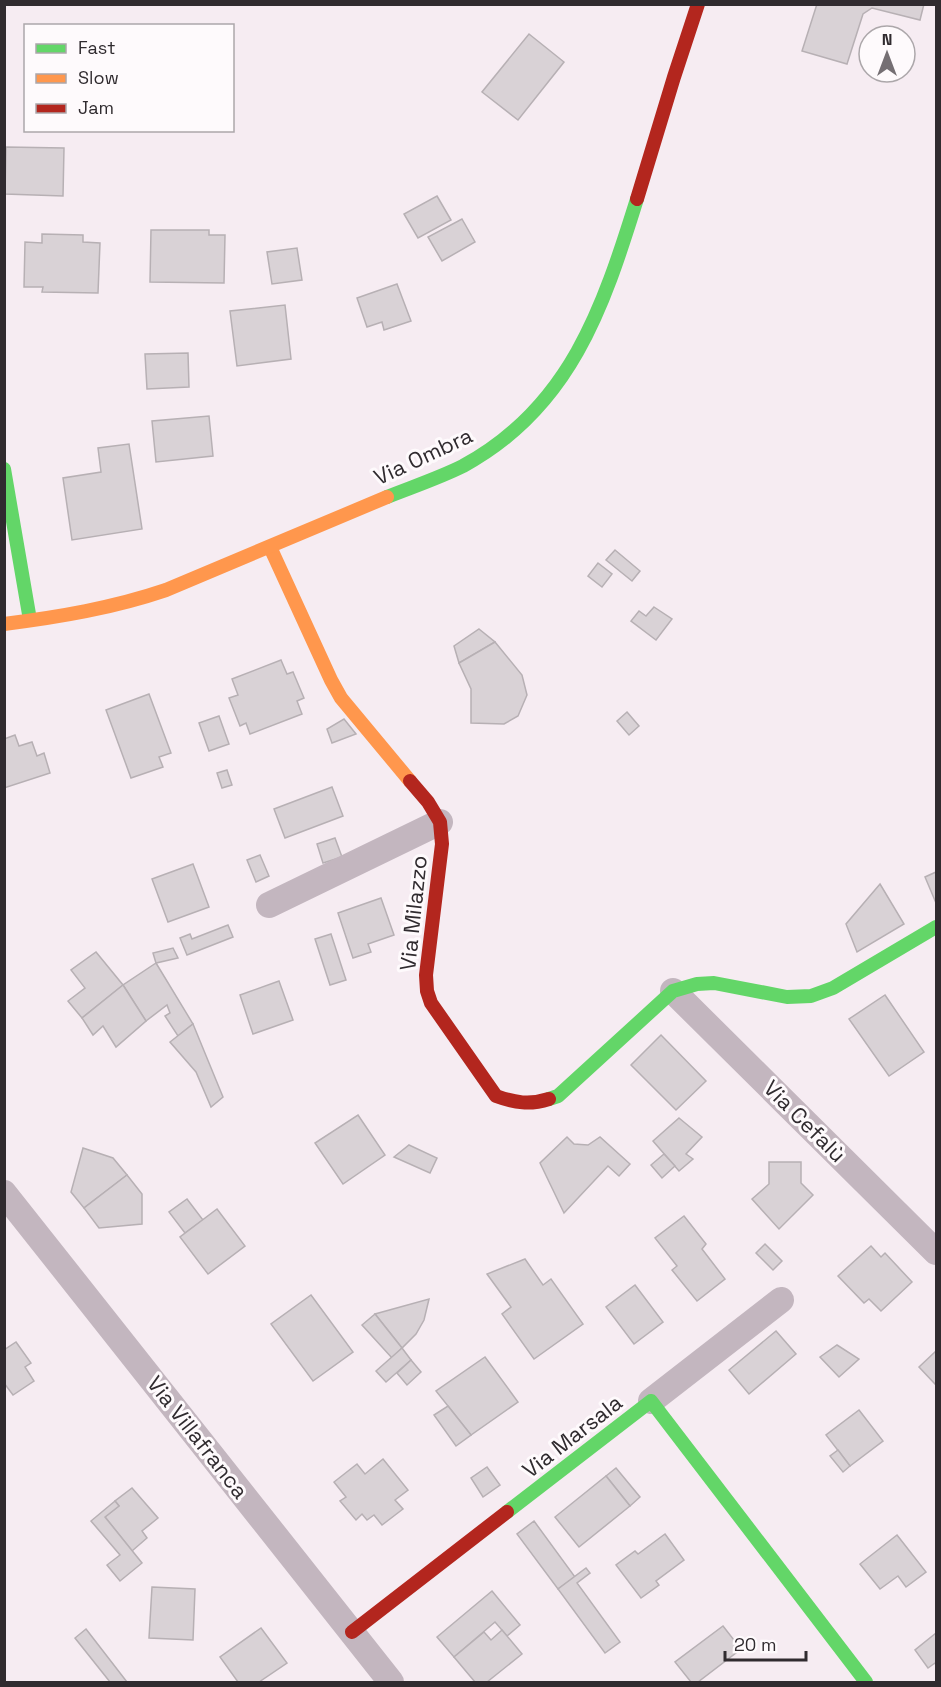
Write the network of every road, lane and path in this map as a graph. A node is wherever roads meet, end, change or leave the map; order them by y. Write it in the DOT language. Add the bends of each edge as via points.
graph roads {
  1 [pos="698,4"];
  2 [pos="4,469"];
  3 [pos="270,547"];
  4 [pos="30,620"];
  5 [pos="4,624"];
  6 [pos="440,822"];
  7 [pos="269,904"];
  8 [pos="936,927"];
  9 [pos="674,991"];
  10 [pos="4,1193"];
  11 [pos="936,1252"];
  12 [pos="781,1300"];
  13 [pos="651,1401"];
  14 [pos="352,1632"];
  15 [pos="391,1683"];
  16 [pos="866,1683"];
  1 -- 3 [label="street, Via Ombra" via="614,274 594,322 552,392 499,443 462,466"];
  2 -- 4 [label="street"];
  3 -- 4 [label="street, Via Ombra" via="137,600"];
  3 -- 6 [label="street, Via Milazzo" via="341,698 428,801"];
  4 -- 5 [label="street, Via Ombra"];
  6 -- 7 [label="street"];
  6 -- 9 [label="street, Via Milazzo" via="442,844 427,991 431,1003 496,1096 526,1105 558,1096"];
  8 -- 9 [label="street, Via Milazzo" via="833,988 811,996 788,997 714,983"];
  9 -- 11 [label="street, Via Cefalù"];
  10 -- 14 [label="street, Via Villafranca"];
  12 -- 13 [label="street"];
  13 -- 14 [label="street, Via Marsala"];
  13 -- 16 [label="street, Via Marsala"];
  14 -- 15 [label="street, Via Villafranca"];
}
